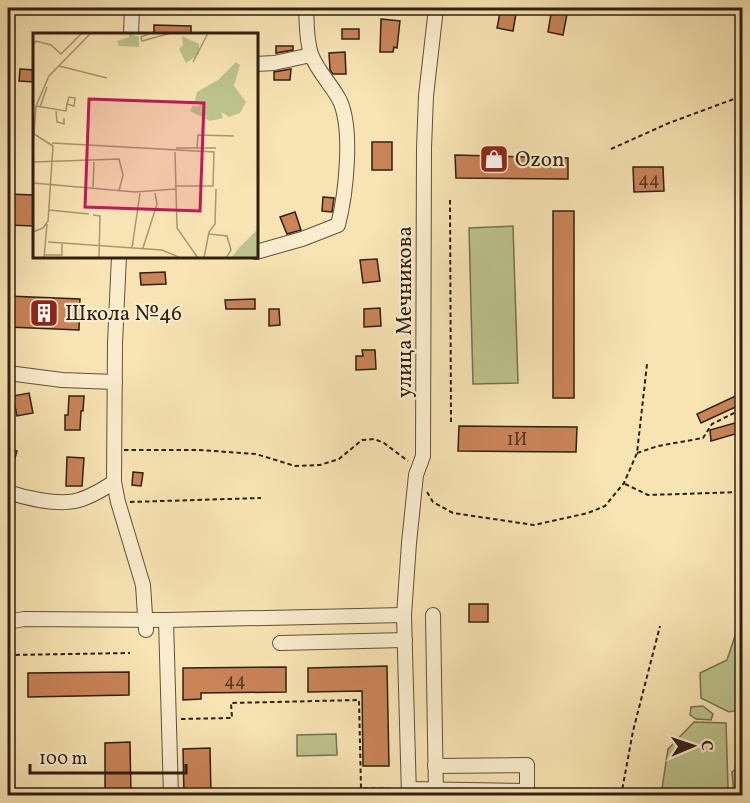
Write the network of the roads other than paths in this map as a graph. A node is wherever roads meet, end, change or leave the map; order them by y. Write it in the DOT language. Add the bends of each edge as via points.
graph roads {
  1 [pos="132,8"];
  2 [pos="306,8"];
  3 [pos="436,8"];
  4 [pos="131,33"];
  5 [pos="311,55"];
  6 [pos="258,64"];
  7 [pos="258,251"];
  8 [pos="119,258"];
  9 [pos="8,373"];
  10 [pos="115,382"];
  11 [pos="114,482"];
  12 [pos="8,492"];
  13 [pos="404,615"];
  14 [pos="432,615"];
  15 [pos="166,620"];
  16 [pos="8,622"];
  17 [pos="146,625"];
  18 [pos="405,640"];
  19 [pos="279,643"];
  20 [pos="435,766"];
  21 [pos="409,792"];
  22 [pos="436,792"];
  23 [pos="527,793"];
  24 [pos="171,795"];
  1 -- 4 [label="street"];
  2 -- 5 [label="street"];
  3 -- 13 [label="street, улица Мечникова" via="424,148 423,456 416,475"];
  5 -- 6 [label="street"];
  5 -- 7 [label="street" via="340,102 346,122 342,212 338,225"];
  8 -- 10 [label="street"];
  9 -- 10 [label="street"];
  10 -- 11 [label="street"];
  11 -- 12 [label="street" via="73,502 37,500"];
  11 -- 17 [label="street" via="143,585"];
  13 -- 15 [label="street"];
  13 -- 18 [label="street, улица Мечникова"];
  14 -- 20 [label="street"];
  15 -- 17 [label="street"];
  15 -- 24 [label="street"];
  16 -- 17 [label="street" via="24,619"];
  18 -- 19 [label="street"];
  18 -- 21 [label="street, улица Мечникова"];
  20 -- 22 [label="street"];
  20 -- 23 [label="street" via="527,765"];
  21 -- 22 [label="street"];
  22 -- 23 [label="street"];
}
